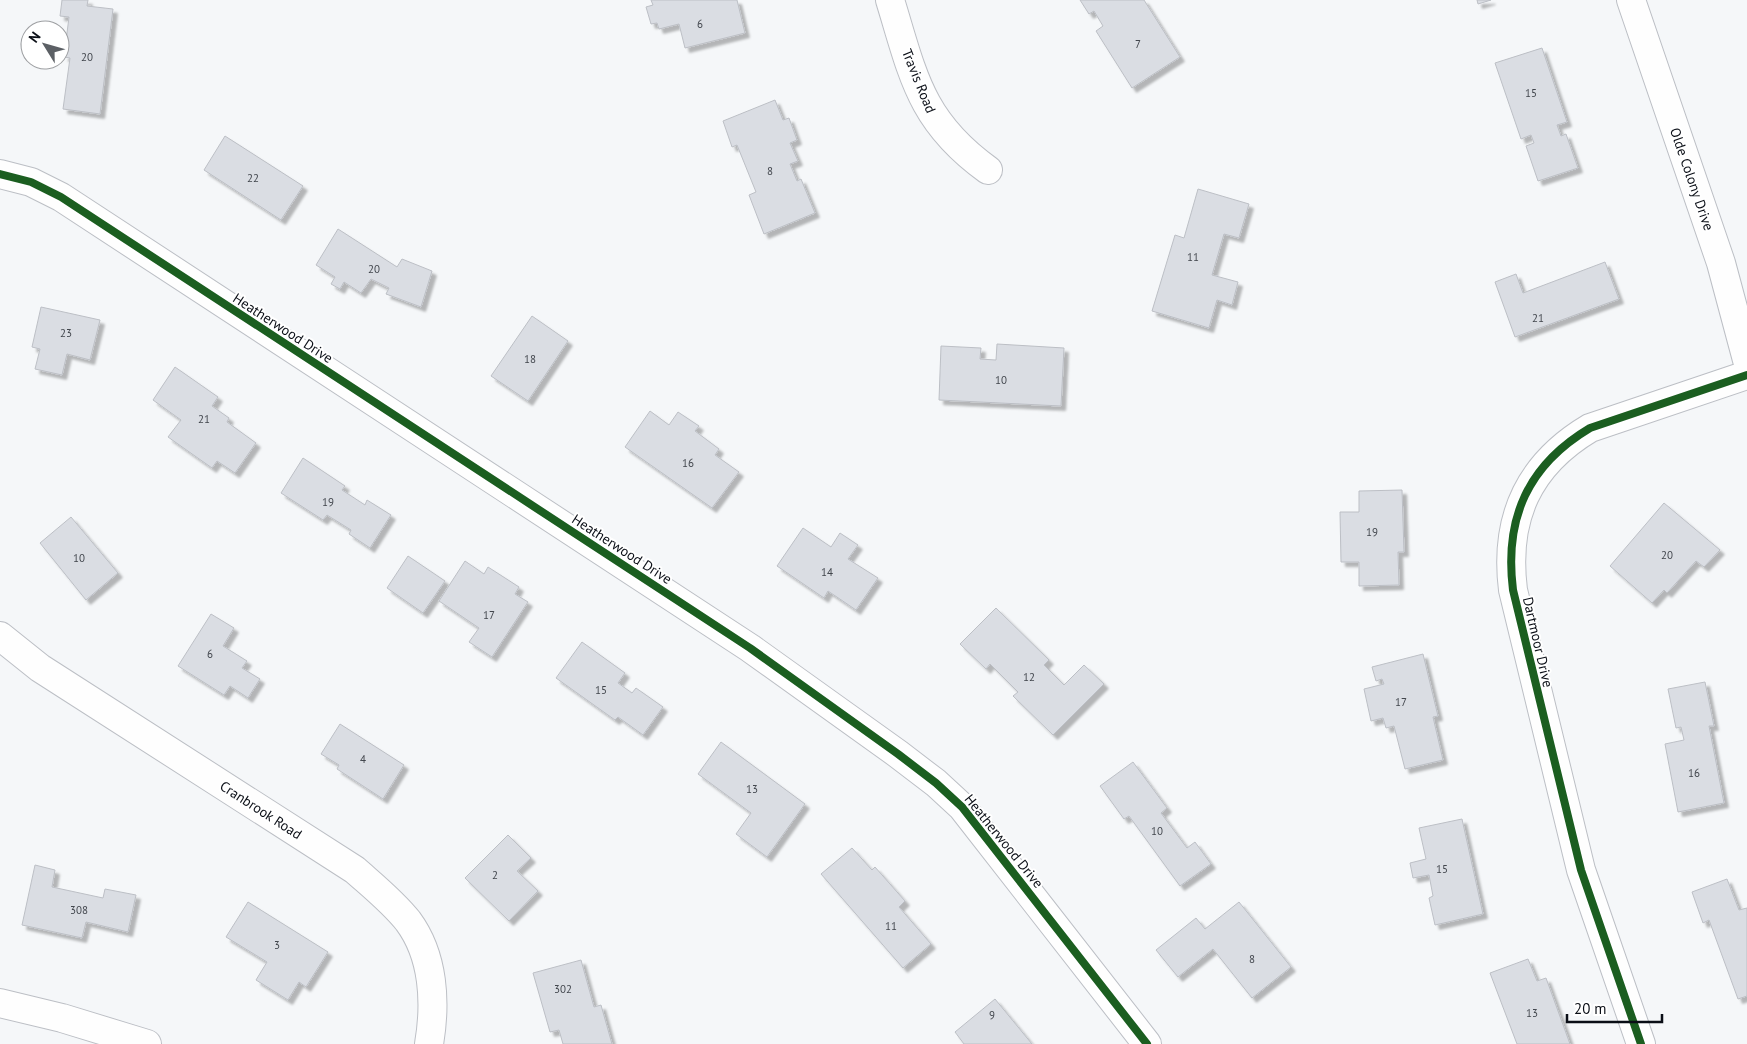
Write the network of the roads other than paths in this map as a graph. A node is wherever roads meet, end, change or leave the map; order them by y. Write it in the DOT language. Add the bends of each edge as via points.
graph roads {
  1 [pos="890,0"];
  2 [pos="1631,0"];
  3 [pos="988,170"];
  4 [pos="0,174"];
  5 [pos="1747,360"];
  6 [pos="1747,374"];
  7 [pos="0,636"];
  8 [pos="0,1002"];
  9 [pos="147,1044"];
  10 [pos="429,1044"];
  11 [pos="1147,1044"];
  12 [pos="1641,1044"];
  1 -- 3 [label="street, Travis Road" via="910,67 933,116 966,154"];
  2 -- 5 [label="street, Olde Colony Drive" via="1721,263"];
  4 -- 11 [label="street, Heatherwood Drive" via="31,182 61,197 741,642 898,754 962,807"];
  6 -- 12 [label="street, Dartmoor Drive" via="1590,428 1572,438 1538,472 1525,493 1511,540 1513,590 1567,818 1597,921"];
  7 -- 10 [label="street, Cranbrook Road" via="40,668 355,870 392,904 414,930 427,960 433,999"];
  8 -- 9 [label="street"];
}
